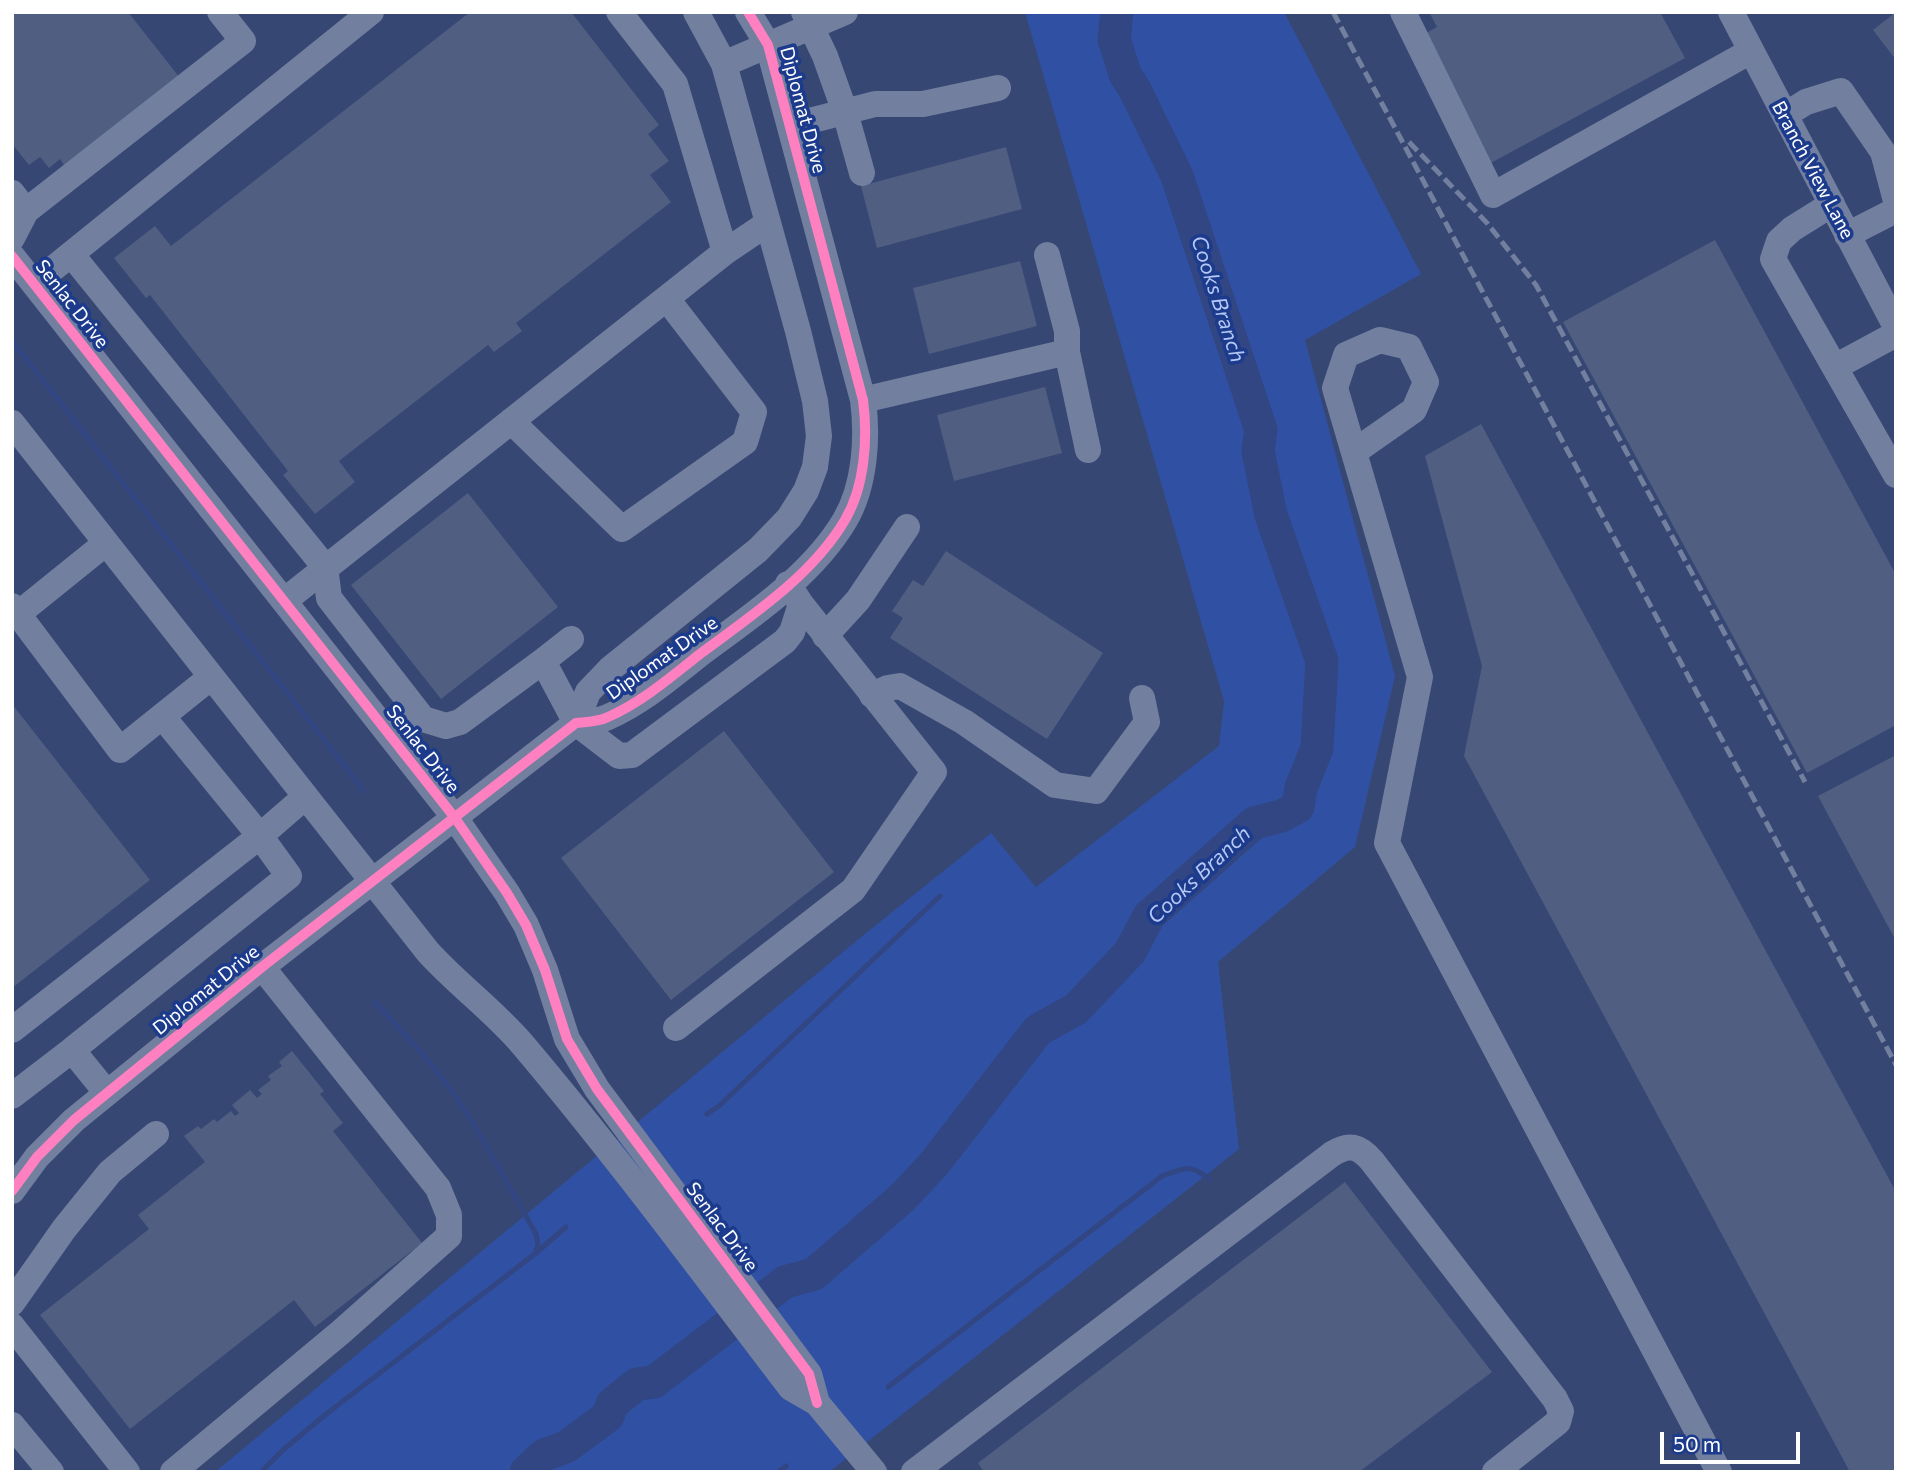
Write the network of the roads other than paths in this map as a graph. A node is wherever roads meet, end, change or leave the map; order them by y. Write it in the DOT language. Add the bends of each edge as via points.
graph roads {
  1 [pos="220,12"];
  2 [pos="371,12"];
  3 [pos="619,12"];
  4 [pos="696,12"];
  5 [pos="748,12"];
  6 [pos="845,12"];
  7 [pos="1403,12"];
  8 [pos="1731,12"];
  9 [pos="807,19"];
  10 [pos="768,45"];
  11 [pos="1751,51"];
  12 [pos="724,64"];
  13 [pos="998,88"];
  14 [pos="845,112"];
  15 [pos="1785,115"];
  16 [pos="790,126"];
  17 [pos="862,173"];
  18 [pos="1896,201"];
  19 [pos="19,202"];
  20 [pos="1832,204"];
  21 [pos="1896,209"];
  22 [pos="768,223"];
  23 [pos="1847,235"];
  24 [pos="12,238"];
  25 [pos="725,252"];
  26 [pos="71,254"];
  27 [pos="1047,255"];
  28 [pos="12,256"];
  29 [pos="34,284"];
  30 [pos="667,299"];
  31 [pos="1896,327"];
  32 [pos="1896,334"];
  33 [pos="1067,352"];
  34 [pos="1835,367"];
  35 [pos="863,400"];
  36 [pos="511,421"];
  37 [pos="12,423"];
  38 [pos="1088,450"];
  39 [pos="1354,452"];
  40 [pos="1896,475"];
  41 [pos="907,527"];
  42 [pos="106,543"];
  43 [pos="325,568"];
  44 [pos="795,594"];
  45 [pos="284,601"];
  46 [pos="15,610"];
  47 [pos="825,636"];
  48 [pos="571,639"];
  49 [pos="543,661"];
  50 [pos="211,677"];
  51 [pos="872,695"];
  52 [pos="1142,698"];
  53 [pos="162,716"];
  54 [pos="576,723"];
  55 [pos="305,797"];
  56 [pos="455,818"];
  57 [pos="260,836"];
  58 [pos="373,882"];
  59 [pos="262,967"];
  60 [pos="676,1028"];
  61 [pos="12,1030"];
  62 [pos="72,1050"];
  63 [pos="107,1093"];
  64 [pos="12,1096"];
  65 [pos="156,1134"];
  66 [pos="12,1191"];
  67 [pos="689,1233"];
  68 [pos="12,1303"];
  69 [pos="12,1326"];
  70 [pos="12,1425"];
  71 [pos="51,1472"];
  72 [pos="127,1472"];
  73 [pos="173,1472"];
  74 [pos="874,1472"];
  75 [pos="914,1472"];
  76 [pos="1495,1472"];
  77 [pos="1719,1472"];
  1 -- 19 [label="street" via="243,41"];
  2 -- 26 [label="street"];
  3 -- 25 [label="street" via="675,84"];
  4 -- 12 [label="street, Diplomat Drive"];
  5 -- 10 [label="street, Diplomat Drive"];
  6 -- 9 [label="street"];
  7 -- 11 [label="street" via="1493,195"];
  8 -- 11 [label="street, Branch View Lane"];
  9 -- 10 [label="street"];
  9 -- 14 [label="street"];
  10 -- 12 [label="street"];
  10 -- 16 [label="street, Diplomat Drive"];
  11 -- 15 [label="street, Branch View Lane"];
  12 -- 22 [label="street, Diplomat Drive"];
  13 -- 14 [label="street" via="923,104 875,104"];
  14 -- 16 [label="street"];
  14 -- 17 [label="street"];
  15 -- 18 [label="street" via="1806,102 1841,91 1883,152"];
  15 -- 20 [label="street, Branch View Lane"];
  16 -- 35 [label="street, Diplomat Drive"];
  19 -- 24 [label="street"];
  20 -- 23 [label="street, Branch View Lane"];
  20 -- 34 [label="street" via="1779,241 1773,259"];
  21 -- 23 [label="street"];
  22 -- 25 [label="street"];
  22 -- 54 [label="street, Diplomat Drive" via="815,401 819,436 806,491 789,519 758,550 610,668 588,692"];
  23 -- 31 [label="street, Branch View Lane"];
  25 -- 30 [label="street"];
  26 -- 29 [label="street"];
  26 -- 43 [label="street"];
  27 -- 33 [label="street" via="1067,331"];
  28 -- 29 [label="street, Senlac Drive"];
  29 -- 45 [label="street, Senlac Drive"];
  30 -- 36 [label="street"];
  30 -- 36 [label="street" via="754,412 745,442 622,529"];
  32 -- 34 [label="street"];
  33 -- 35 [label="street"];
  33 -- 38 [label="street"];
  34 -- 40 [label="street"];
  35 -- 44 [label="street, Diplomat Drive" via="862,465 851,507"];
  36 -- 43 [label="street"];
  37 -- 42 [label="street, Senlac Drive"];
  39 -- 77 [label="street" via="1420,677 1387,843"];
  41 -- 47 [label="street" via="858,600"];
  42 -- 46 [label="street"];
  42 -- 50 [label="street, Senlac Drive"];
  43 -- 45 [label="street"];
  43 -- 49 [label="street" via="329,598 423,719 446,726 460,722"];
  44 -- 47 [label="street"];
  44 -- 54 [label="street, Diplomat Drive" via="644,697 605,719"];
  44 -- 54 [label="street" via="792,632 785,642 632,755 618,756"];
  45 -- 56 [label="street, Senlac Drive"];
  46 -- 53 [label="street" via="120,750"];
  47 -- 51 [label="street"];
  48 -- 49 [label="street"];
  49 -- 54 [label="street"];
  50 -- 53 [label="street"];
  50 -- 55 [label="street, Senlac Drive"];
  51 -- 52 [label="street" via="900,686 964,722 1055,785 1096,791 1147,722"];
  51 -- 60 [label="street" via="934,772 853,890"];
  53 -- 57 [label="street"];
  54 -- 56 [label="street, Diplomat Drive"];
  55 -- 57 [label="street"];
  55 -- 58 [label="street, Senlac Drive"];
  56 -- 58 [label="street, Diplomat Drive"];
  56 -- 67 [label="street, Senlac Drive" via="526,925 566,1039"];
  57 -- 61 [label="street"];
  57 -- 62 [label="street" via="289,876"];
  58 -- 59 [label="street, Diplomat Drive"];
  58 -- 67 [label="street, Senlac Drive" via="452,979 522,1044"];
  59 -- 63 [label="street, Diplomat Drive"];
  59 -- 73 [label="street" via="438,1188 449,1215 449,1236"];
  62 -- 63 [label="street"];
  62 -- 64 [label="street"];
  63 -- 66 [label="street, Diplomat Drive" via="37,1157"];
  65 -- 68 [label="street" via="110,1172"];
  67 -- 74 [label="street, Senlac Drive" via="791,1388 817,1403"];
  69 -- 72 [label="street"];
  70 -- 71 [label="street"];
  75 -- 76 [label="street" via="1342,1147 1362,1150 1372,1161 1561,1411 1558,1422"];
}
